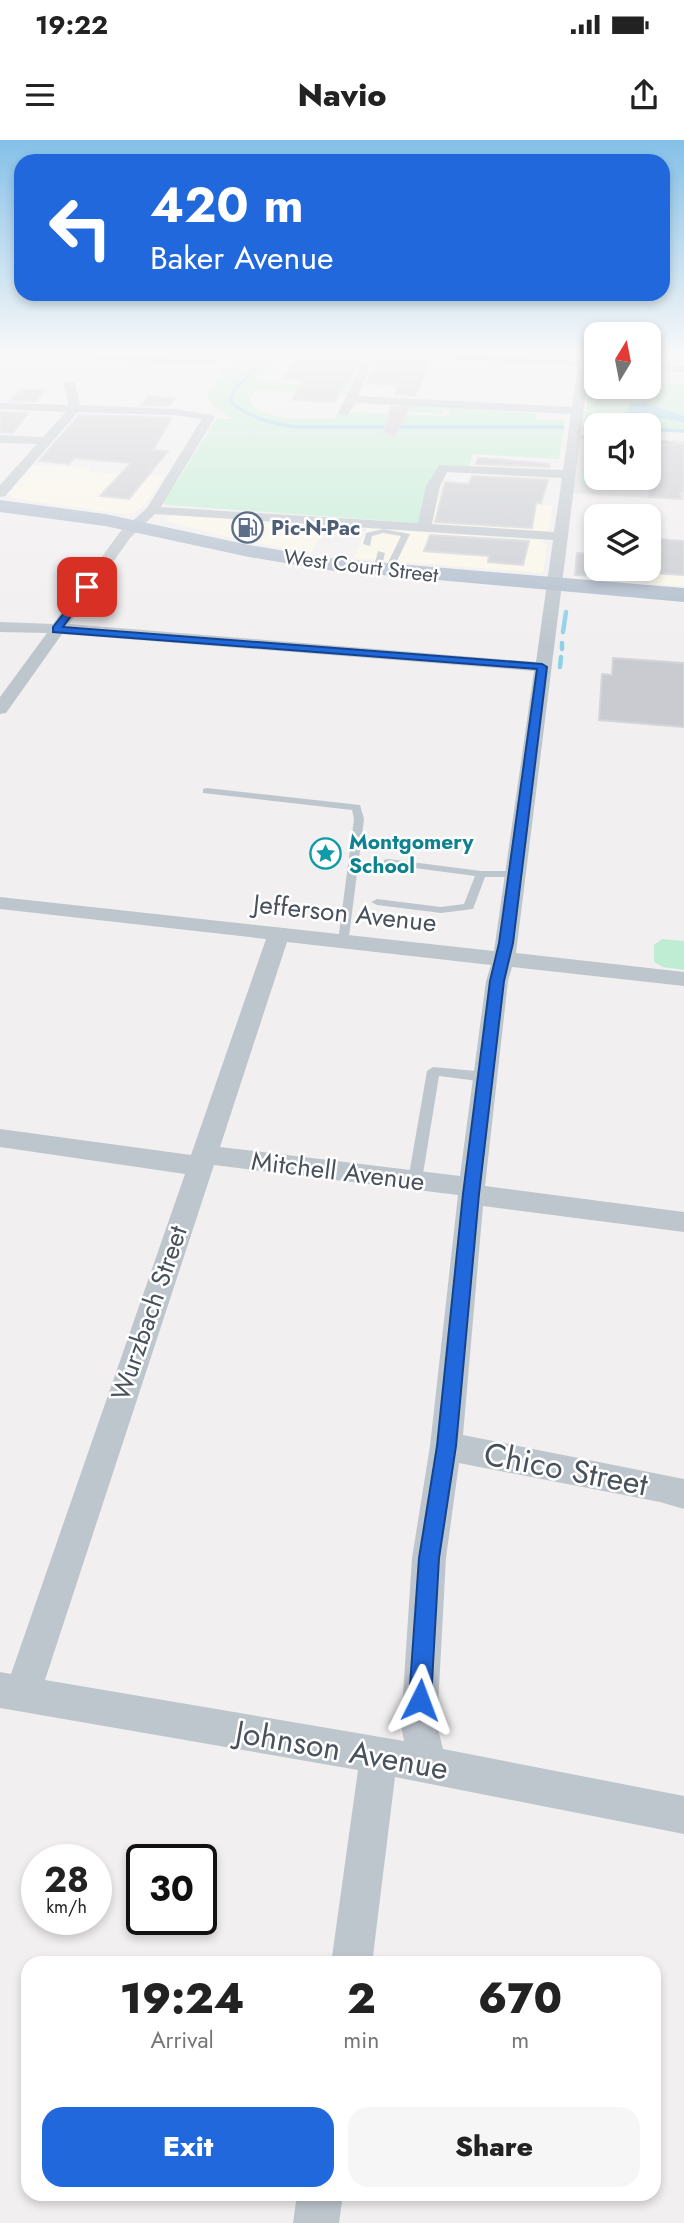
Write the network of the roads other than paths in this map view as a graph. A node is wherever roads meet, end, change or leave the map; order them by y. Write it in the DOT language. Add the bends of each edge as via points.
graph roads {
  1 [pos="36,452"];
  2 [pos="188,452"];
  3 [pos="571,452"];
  4 [pos="568,474"];
  5 [pos="0,493"];
  6 [pos="0,506"];
  7 [pos="152,510"];
  8 [pos="136,526"];
  9 [pos="424,527"];
  10 [pos="393,531"];
  11 [pos="185,537"];
  12 [pos="558,537"];
  13 [pos="367,544"];
  14 [pos="113,551"];
  15 [pos="376,561"];
  16 [pos="553,586"];
  17 [pos="684,595"];
  18 [pos="0,627"];
  19 [pos="56,629"];
  20 [pos="542,667"];
  21 [pos="0,709"];
  22 [pos="207,791"];
  23 [pos="388,862"];
  24 [pos="481,874"];
  25 [pos="515,874"];
  26 [pos="377,902"];
  27 [pos="0,903"];
  28 [pos="279,933"];
  29 [pos="344,941"];
  30 [pos="504,958"];
  31 [pos="684,979"];
  32 [pos="486,1077"];
  33 [pos="0,1138"];
  34 [pos="201,1160"];
  35 [pos="415,1180"];
  36 [pos="472,1191"];
  37 [pos="684,1222"];
  38 [pos="446,1446"];
  39 [pos="684,1494"];
  40 [pos="11,1692"];
  41 [pos="379,1755"];
  42 [pos="428,1766"];
  43 [pos="684,1815"];
  44 [pos="352,1956"];
  45 [pos="319,2201"];
  46 [pos="316,2223"];
  1 -- 5 [label="street"];
  2 -- 7 [label="street"];
  3 -- 4 [label="street"];
  4 -- 9 [label="street" via="441,470"];
  4 -- 12 [label="street"];
  6 -- 8 [label="main road, West Court Street"];
  7 -- 8 [label="street"];
  7 -- 9 [label="street"];
  8 -- 11 [label="main road, West Court Street"];
  8 -- 14 [label="street"];
  9 -- 12 [label="street"];
  10 -- 13 [label="lane" via="371,533"];
  10 -- 15 [label="lane" via="385,533"];
  10 -- 15 [label="lane" via="407,536"];
  11 -- 14 [label="main road"];
  11 -- 15 [label="main road, West Court Street" via="286,558"];
  12 -- 16 [label="street"];
  14 -- 19 [label="street"];
  15 -- 16 [label="main road, West Court Street"];
  16 -- 17 [label="main road, West Court Street"];
  16 -- 20 [label="street"];
  18 -- 19 [label="street"];
  19 -- 20 [label="street"];
  19 -- 21 [label="street"];
  20 -- 25 [label="street"];
  22 -- 29 [label="lane" via="356,807 359,819"];
  23 -- 24 [label="lane"];
  24 -- 25 [label="lane"];
  24 -- 26 [label="lane" via="469,907 440,910"];
  25 -- 30 [label="street"];
  27 -- 28 [label="street, Jefferson Avenue"];
  28 -- 29 [label="street, Jefferson Avenue"];
  28 -- 34 [label="street, Wurzbach Street"];
  29 -- 30 [label="street, Jefferson Avenue"];
  30 -- 31 [label="street, Jefferson Avenue"];
  30 -- 32 [label="street"];
  32 -- 35 [label="lane" via="433,1071"];
  32 -- 36 [label="street"];
  33 -- 34 [label="street, Mitchell Avenue"];
  34 -- 35 [label="street, Mitchell Avenue"];
  34 -- 40 [label="street, Wurzbach Street"];
  35 -- 36 [label="street, Mitchell Avenue"];
  36 -- 37 [label="street, Mitchell Avenue"];
  36 -- 38 [label="street"];
  38 -- 39 [label="street, Chico Street"];
  38 -- 42 [label="street" via="429,1558 421,1675 419,1725"];
  40 -- 41 [label="street, Johnson Avenue"];
  41 -- 42 [label="street, Johnson Avenue"];
  41 -- 44 [label="street"];
  42 -- 43 [label="street, Johnson Avenue"];
  45 -- 46 [label="street"];
}
